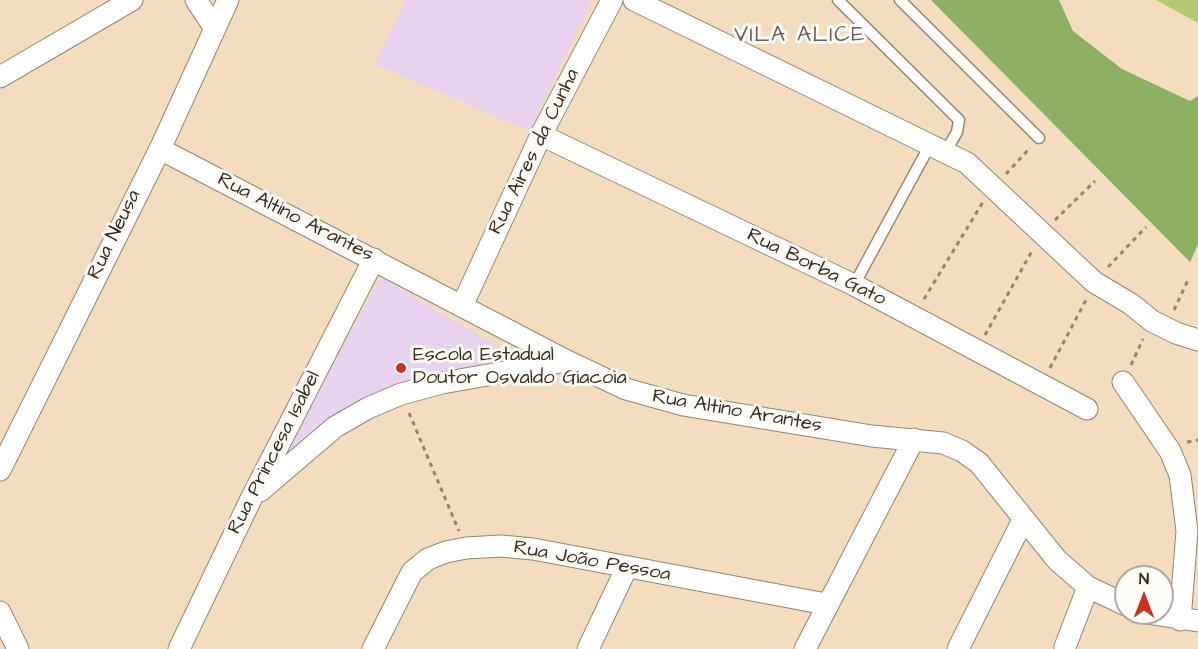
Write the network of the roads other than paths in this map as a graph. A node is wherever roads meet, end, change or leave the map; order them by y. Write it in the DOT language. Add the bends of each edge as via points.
graph roads {
  1 [pos="132,0"];
  2 [pos="196,0"];
  3 [pos="228,0"];
  4 [pos="612,0"];
  5 [pos="634,0"];
  6 [pos="838,0"];
  7 [pos="900,0"];
  8 [pos="214,27"];
  9 [pos="0,77"];
  10 [pos="541,135"];
  11 [pos="1039,138"];
  12 [pos="938,148"];
  13 [pos="160,149"];
  14 [pos="374,259"];
  15 [pos="854,285"];
  16 [pos="462,306"];
  17 [pos="1198,340"];
  18 [pos="567,361"];
  19 [pos="1123,382"];
  20 [pos="1087,409"];
  21 [pos="914,440"];
  22 [pos="0,470"];
  23 [pos="251,499"];
  24 [pos="1023,520"];
  25 [pos="627,567"];
  26 [pos="1088,587"];
  27 [pos="1114,599"];
  28 [pos="826,604"];
  29 [pos="0,612"];
  30 [pos="1174,618"];
  31 [pos="1189,621"];
  32 [pos="1065,647"];
  33 [pos="18,649"];
  34 [pos="179,649"];
  35 [pos="373,649"];
  36 [pos="588,649"];
  37 [pos="805,649"];
  38 [pos="958,649"];
  1 -- 9 [label="street"];
  2 -- 8 [label="street"];
  3 -- 8 [label="street, Rua Neusa"];
  4 -- 10 [label="street, Rua Aires da Cunha"];
  5 -- 12 [label="street"];
  6 -- 12 [label="lane" via="954,113 959,127"];
  7 -- 11 [label="lane"];
  8 -- 13 [label="street, Rua Neusa"];
  10 -- 15 [label="street, Rua Borba Gato"];
  10 -- 16 [label="street, Rua Aires da Cunha"];
  12 -- 15 [label="lane"];
  12 -- 17 [label="street" via="967,163 995,186 1094,282 1165,328"];
  13 -- 14 [label="street, Rua Altino Arantes"];
  13 -- 22 [label="street, Rua Neusa"];
  14 -- 16 [label="street, Rua Altino Arantes"];
  14 -- 23 [label="street, Rua Princesa Isabel"];
  15 -- 20 [label="street, Rua Borba Gato"];
  16 -- 18 [label="street, Rua Altino Arantes"];
  18 -- 21 [label="street, Rua Altino Arantes" via="626,389 683,405"];
  18 -- 23 [label="street" via="441,383 368,408 335,427"];
  19 -- 31 [label="street" via="1170,451 1180,476 1188,531"];
  21 -- 24 [label="street, Rua Altino Arantes" via="943,443 962,451 979,464"];
  21 -- 28 [label="street"];
  23 -- 34 [label="street, Rua Princesa Isabel"];
  24 -- 26 [label="street, Rua Altino Arantes" via="1057,560"];
  24 -- 38 [label="street"];
  25 -- 28 [label="street, Rua João Pessoa"];
  25 -- 35 [label="street, Rua João Pessoa" via="501,546 446,552 428,559 412,572"];
  25 -- 36 [label="street"];
  26 -- 27 [label="street, Rua Altino Arantes"];
  26 -- 32 [label="street"];
  28 -- 37 [label="street"];
  29 -- 33 [label="street"];
  30 -- 31 [label="street"];
}
